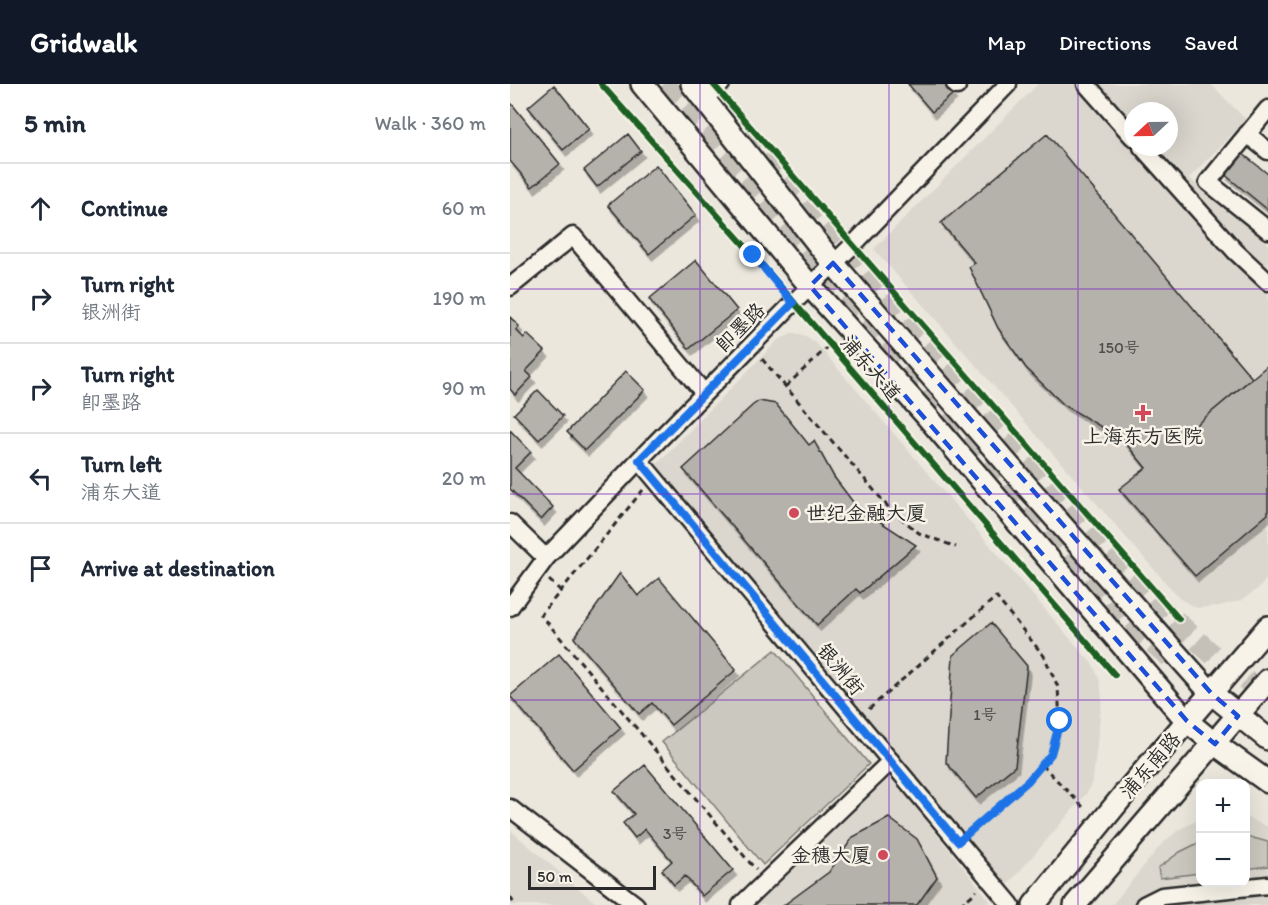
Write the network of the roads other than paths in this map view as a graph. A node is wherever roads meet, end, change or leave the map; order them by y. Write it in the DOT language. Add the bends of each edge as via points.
graph roads {
  1 [pos="642,84"];
  2 [pos="721,84"];
  3 [pos="1086,84"];
  4 [pos="1006,85"];
  5 [pos="698,91"];
  6 [pos="1268,109"];
  7 [pos="1124,127"];
  8 [pos="1247,134"];
  9 [pos="1268,151"];
  10 [pos="1150,156"];
  11 [pos="1268,230"];
  12 [pos="833,263"];
  13 [pos="1268,282"];
  14 [pos="810,286"];
  15 [pos="510,287"];
  16 [pos="704,393"];
  17 [pos="639,460"];
  18 [pos="510,523"];
  19 [pos="546,558"];
  20 [pos="510,607"];
  21 [pos="1268,627"];
  22 [pos="1268,680"];
  23 [pos="1211,693"];
  24 [pos="1238,716"];
  25 [pos="1187,721"];
  26 [pos="1268,739"];
  27 [pos="1215,744"];
  28 [pos="891,761"];
  29 [pos="1268,782"];
  30 [pos="510,808"];
  31 [pos="1268,885"];
  32 [pos="636,905"];
  33 [pos="741,905"];
  34 [pos="1011,905"];
  35 [pos="1034,905"];
  36 [pos="1075,905"];
  37 [pos="1144,905"];
  1 -- 14 [label="main road, 浦东大道"];
  2 -- 5 [label="street"];
  3 -- 7 [label="street"];
  4 -- 12 [label="street, 即墨路"];
  5 -- 12 [label="main road, 浦东大道"];
  6 -- 8 [label="street"];
  8 -- 9 [label="street"];
  8 -- 11 [label="street" via="1208,182"];
  10 -- 13 [label="street"];
  12 -- 14 [label="street, 即墨路"];
  12 -- 23 [label="main road, 浦东大道"];
  14 -- 16 [label="street, 即墨路"];
  14 -- 25 [label="main road, 浦东大道" via="925,414"];
  15 -- 16 [label="street" via="573,237"];
  16 -- 17 [label="street, 即墨路"];
  17 -- 19 [label="street, 即墨路"];
  17 -- 28 [label="street, 银洲街"];
  18 -- 19 [label="street"];
  19 -- 20 [label="street, 即墨路"];
  21 -- 23 [label="main road, 浦东南路"];
  22 -- 24 [label="main road, 浦东南路"];
  23 -- 24 [label="main road, 浦东大道"];
  23 -- 25 [label="main road, 浦东南路"];
  24 -- 26 [label="main road, 浦东大道"];
  24 -- 27 [label="main road, 浦东南路"];
  25 -- 27 [label="main road, 浦东大道"];
  25 -- 35 [label="main road, 浦东南路"];
  27 -- 29 [label="main road, 浦东大道"];
  27 -- 36 [label="main road, 浦东南路"];
  28 -- 33 [label="street"];
  28 -- 34 [label="street, 银洲街"];
  30 -- 32 [label="street"];
  31 -- 37 [label="street" via="1162,896"];
}
